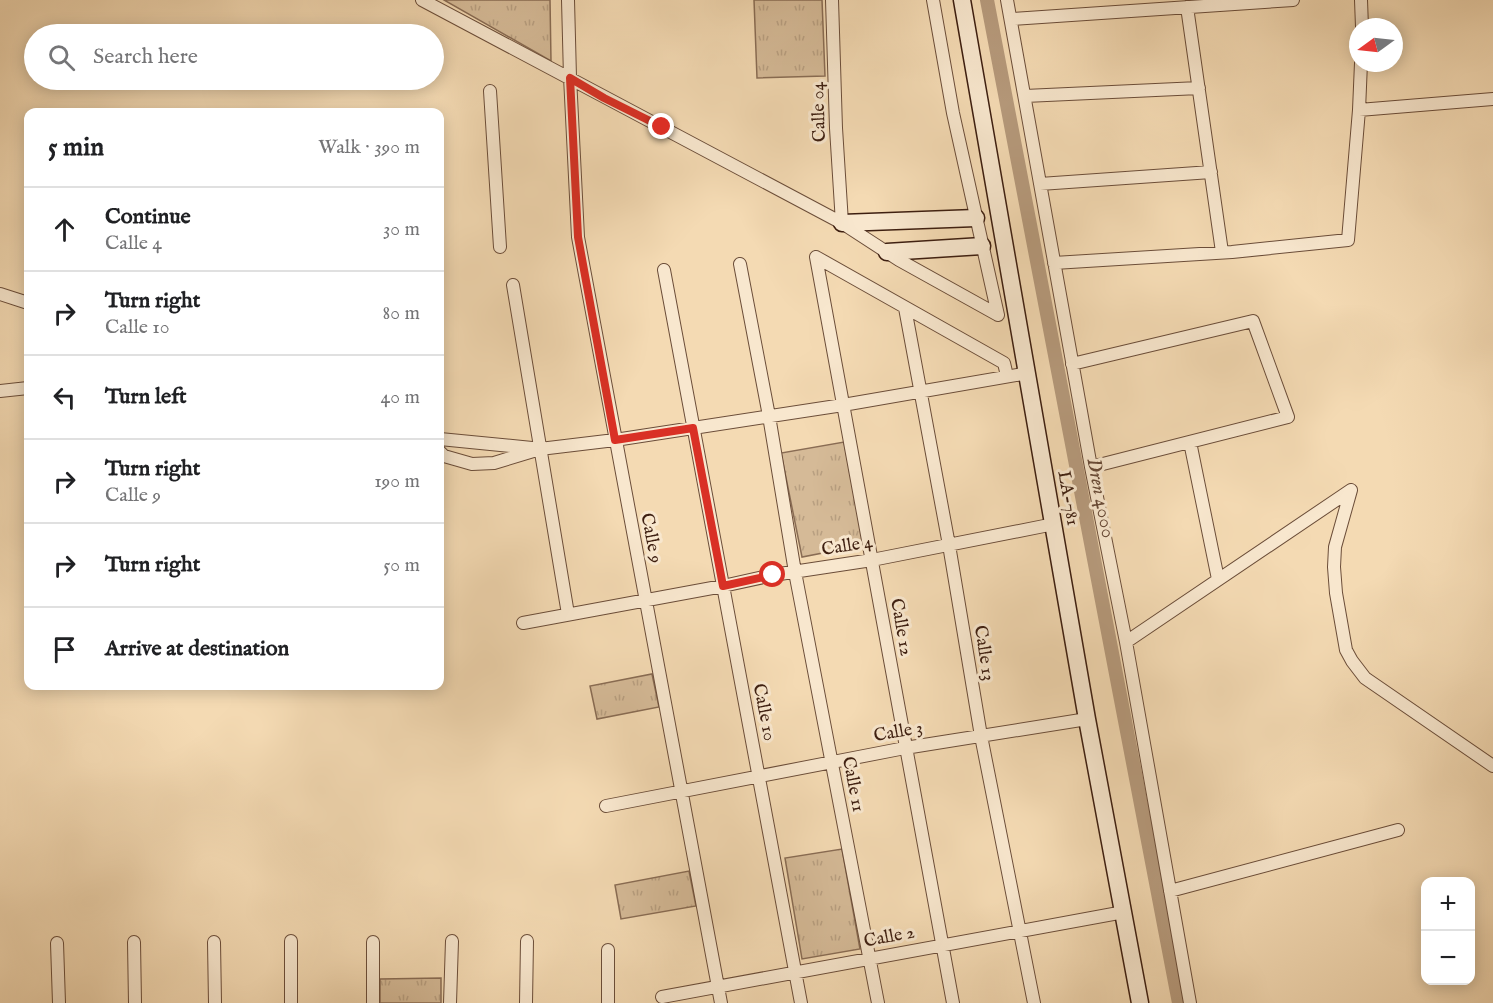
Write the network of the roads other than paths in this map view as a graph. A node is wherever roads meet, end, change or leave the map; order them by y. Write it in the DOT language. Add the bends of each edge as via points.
graph roads {
  1 [pos="422,0"];
  2 [pos="568,0"];
  3 [pos="832,0"];
  4 [pos="933,0"];
  5 [pos="962,0"];
  6 [pos="1007,0"];
  7 [pos="1293,0"];
  8 [pos="1361,0"];
  9 [pos="1187,7"];
  10 [pos="1362,18"];
  11 [pos="1011,19"];
  12 [pos="1361,72"];
  13 [pos="570,78"];
  14 [pos="1199,88"];
  15 [pos="490,91"];
  16 [pos="1024,96"];
  17 [pos="1493,99"];
  18 [pos="1359,110"];
  19 [pos="1210,172"];
  20 [pos="1040,184"];
  21 [pos="976,218"];
  22 [pos="842,223"];
  23 [pos="982,246"];
  24 [pos="500,247"];
  25 [pos="887,252"];
  26 [pos="1222,252"];
  27 [pos="1054,263"];
  28 [pos="740,264"];
  29 [pos="664,270"];
  30 [pos="513,285"];
  31 [pos="0,294"];
  32 [pos="24,302"];
  33 [pos="904,308"];
  34 [pos="1072,364"];
  35 [pos="1028,373"];
  36 [pos="1007,376"];
  37 [pos="24,388"];
  38 [pos="0,391"];
  39 [pos="920,391"];
  40 [pos="843,405"];
  41 [pos="768,416"];
  42 [pos="693,428"];
  43 [pos="444,439"];
  44 [pos="615,440"];
  45 [pos="1190,442"];
  46 [pos="540,449"];
  47 [pos="444,456"];
  48 [pos="1091,467"];
  49 [pos="1054,524"];
  50 [pos="949,545"];
  51 [pos="872,560"];
  52 [pos="795,572"];
  53 [pos="1218,579"];
  54 [pos="723,586"];
  55 [pos="645,599"];
  56 [pos="568,614"];
  57 [pos="523,623"];
  58 [pos="1126,642"];
  59 [pos="1087,719"];
  60 [pos="981,736"];
  61 [pos="905,748"];
  62 [pos="831,762"];
  63 [pos="1493,766"];
  64 [pos="759,776"];
  65 [pos="681,790"];
  66 [pos="606,806"];
  67 [pos="1398,830"];
  68 [pos="1170,891"];
  69 [pos="1124,912"];
  70 [pos="1020,931"];
  71 [pos="291,941"];
  72 [pos="452,941"];
  73 [pos="526,941"];
  74 [pos="135,942"];
  75 [pos="214,942"];
  76 [pos="373,942"];
  77 [pos="57,943"];
  78 [pos="940,945"];
  79 [pos="608,950"];
  80 [pos="869,958"];
  81 [pos="795,972"];
  82 [pos="718,987"];
  83 [pos="662,998"];
  84 [pos="58,1003"];
  85 [pos="135,1003"];
  86 [pos="215,1003"];
  87 [pos="291,1003"];
  88 [pos="373,1003"];
  89 [pos="450,1003"];
  90 [pos="526,1003"];
  91 [pos="608,1003"];
  92 [pos="721,1003"];
  93 [pos="801,1003"];
  94 [pos="878,1003"];
  95 [pos="953,1003"];
  96 [pos="1034,1003"];
  97 [pos="1140,1003"];
  98 [pos="1190,1003"];
  1 -- 13 [label="street"];
  2 -- 13 [label="street, Calle 9"];
  3 -- 22 [label="street, Calle 04"];
  4 -- 21 [label="street"];
  5 -- 35 [label="street, LA-781 / LA-781"];
  6 -- 11 [label="street"];
  7 -- 9 [label="street"];
  8 -- 10 [label="street"];
  9 -- 11 [label="street"];
  9 -- 14 [label="street"];
  11 -- 16 [label="street"];
  12 -- 18 [label="street"];
  13 -- 22 [label="street"];
  13 -- 44 [label="street, Calle 9" via="578,237"];
  14 -- 16 [label="street"];
  14 -- 19 [label="street"];
  15 -- 24 [label="street"];
  16 -- 20 [label="street"];
  17 -- 18 [label="street"];
  18 -- 26 [label="street" via="1348,240"];
  19 -- 20 [label="street"];
  19 -- 26 [label="street"];
  20 -- 27 [label="street"];
  21 -- 22 [label="street"];
  21 -- 23 [label="street"];
  22 -- 25 [label="street"];
  23 -- 25 [label="street"];
  23 -- 25 [label="street" via="998,315"];
  26 -- 27 [label="street"];
  27 -- 34 [label="street"];
  28 -- 41 [label="street, Calle 11"];
  29 -- 42 [label="street, Calle 10"];
  30 -- 46 [label="street"];
  31 -- 32 [label="street"];
  33 -- 36 [label="street" via="1004,363"];
  33 -- 39 [label="street, Calle 13"];
  33 -- 40 [label="street, Calle 12" via="816,257"];
  34 -- 45 [label="street" via="1253,321 1288,417"];
  34 -- 48 [label="street"];
  35 -- 36 [label="street"];
  35 -- 49 [label="street, LA-781 / LA-781"];
  36 -- 39 [label="street"];
  37 -- 38 [label="street"];
  39 -- 40 [label="street"];
  39 -- 50 [label="street, Calle 13"];
  40 -- 41 [label="street"];
  40 -- 51 [label="street, Calle 12"];
  41 -- 42 [label="street"];
  41 -- 52 [label="street, Calle 11"];
  42 -- 44 [label="street"];
  42 -- 54 [label="street, Calle 10"];
  43 -- 46 [label="street"];
  44 -- 46 [label="street"];
  44 -- 55 [label="street, Calle 9"];
  45 -- 48 [label="street"];
  45 -- 53 [label="street"];
  46 -- 47 [label="street" via="494,463 472,464"];
  46 -- 56 [label="street"];
  48 -- 58 [label="street"];
  49 -- 50 [label="street, Calle 4"];
  49 -- 59 [label="street, LA-781 / LA-781"];
  50 -- 51 [label="street, Calle 4"];
  50 -- 60 [label="street, Calle 13"];
  51 -- 52 [label="street, Calle 4"];
  51 -- 61 [label="street, Calle 12"];
  52 -- 54 [label="street, Calle 4"];
  52 -- 62 [label="street, Calle 11"];
  53 -- 58 [label="street"];
  53 -- 63 [label="street" via="1350,490 1335,547 1334,567 1342,637 1352,661 1365,678"];
  54 -- 55 [label="street, Calle 4"];
  54 -- 64 [label="street, Calle 10"];
  55 -- 56 [label="street, Calle 4"];
  55 -- 65 [label="street, Calle 9"];
  56 -- 57 [label="street, Calle 4"];
  58 -- 68 [label="street"];
  59 -- 60 [label="street, Calle 3"];
  59 -- 69 [label="street, LA-781 / LA-781"];
  60 -- 61 [label="street, Calle 3"];
  60 -- 70 [label="street, Calle 13"];
  61 -- 62 [label="street, Calle 3"];
  61 -- 78 [label="street, Calle 12"];
  62 -- 64 [label="street, Calle 3"];
  62 -- 80 [label="street, Calle 11"];
  64 -- 65 [label="street, Calle 3"];
  64 -- 81 [label="street, Calle 10"];
  65 -- 66 [label="street, Calle 3"];
  65 -- 82 [label="street, Calle 9"];
  67 -- 68 [label="street"];
  68 -- 98 [label="street"];
  69 -- 70 [label="street, Calle 2"];
  69 -- 97 [label="street, LA-781 / LA-781"];
  70 -- 78 [label="street, Calle 2"];
  70 -- 96 [label="street, Calle 13"];
  71 -- 87 [label="street"];
  72 -- 89 [label="street"];
  73 -- 90 [label="street"];
  74 -- 85 [label="street"];
  75 -- 86 [label="street"];
  76 -- 88 [label="street"];
  77 -- 84 [label="street"];
  78 -- 80 [label="street, Calle 2"];
  78 -- 95 [label="street, Calle 12"];
  79 -- 91 [label="street"];
  80 -- 81 [label="street, Calle 2"];
  80 -- 94 [label="street, Calle 11"];
  81 -- 82 [label="street, Calle 2"];
  81 -- 93 [label="street, Calle 10"];
  82 -- 83 [label="street, Calle 2"];
  82 -- 92 [label="street, Calle 9"];
}
